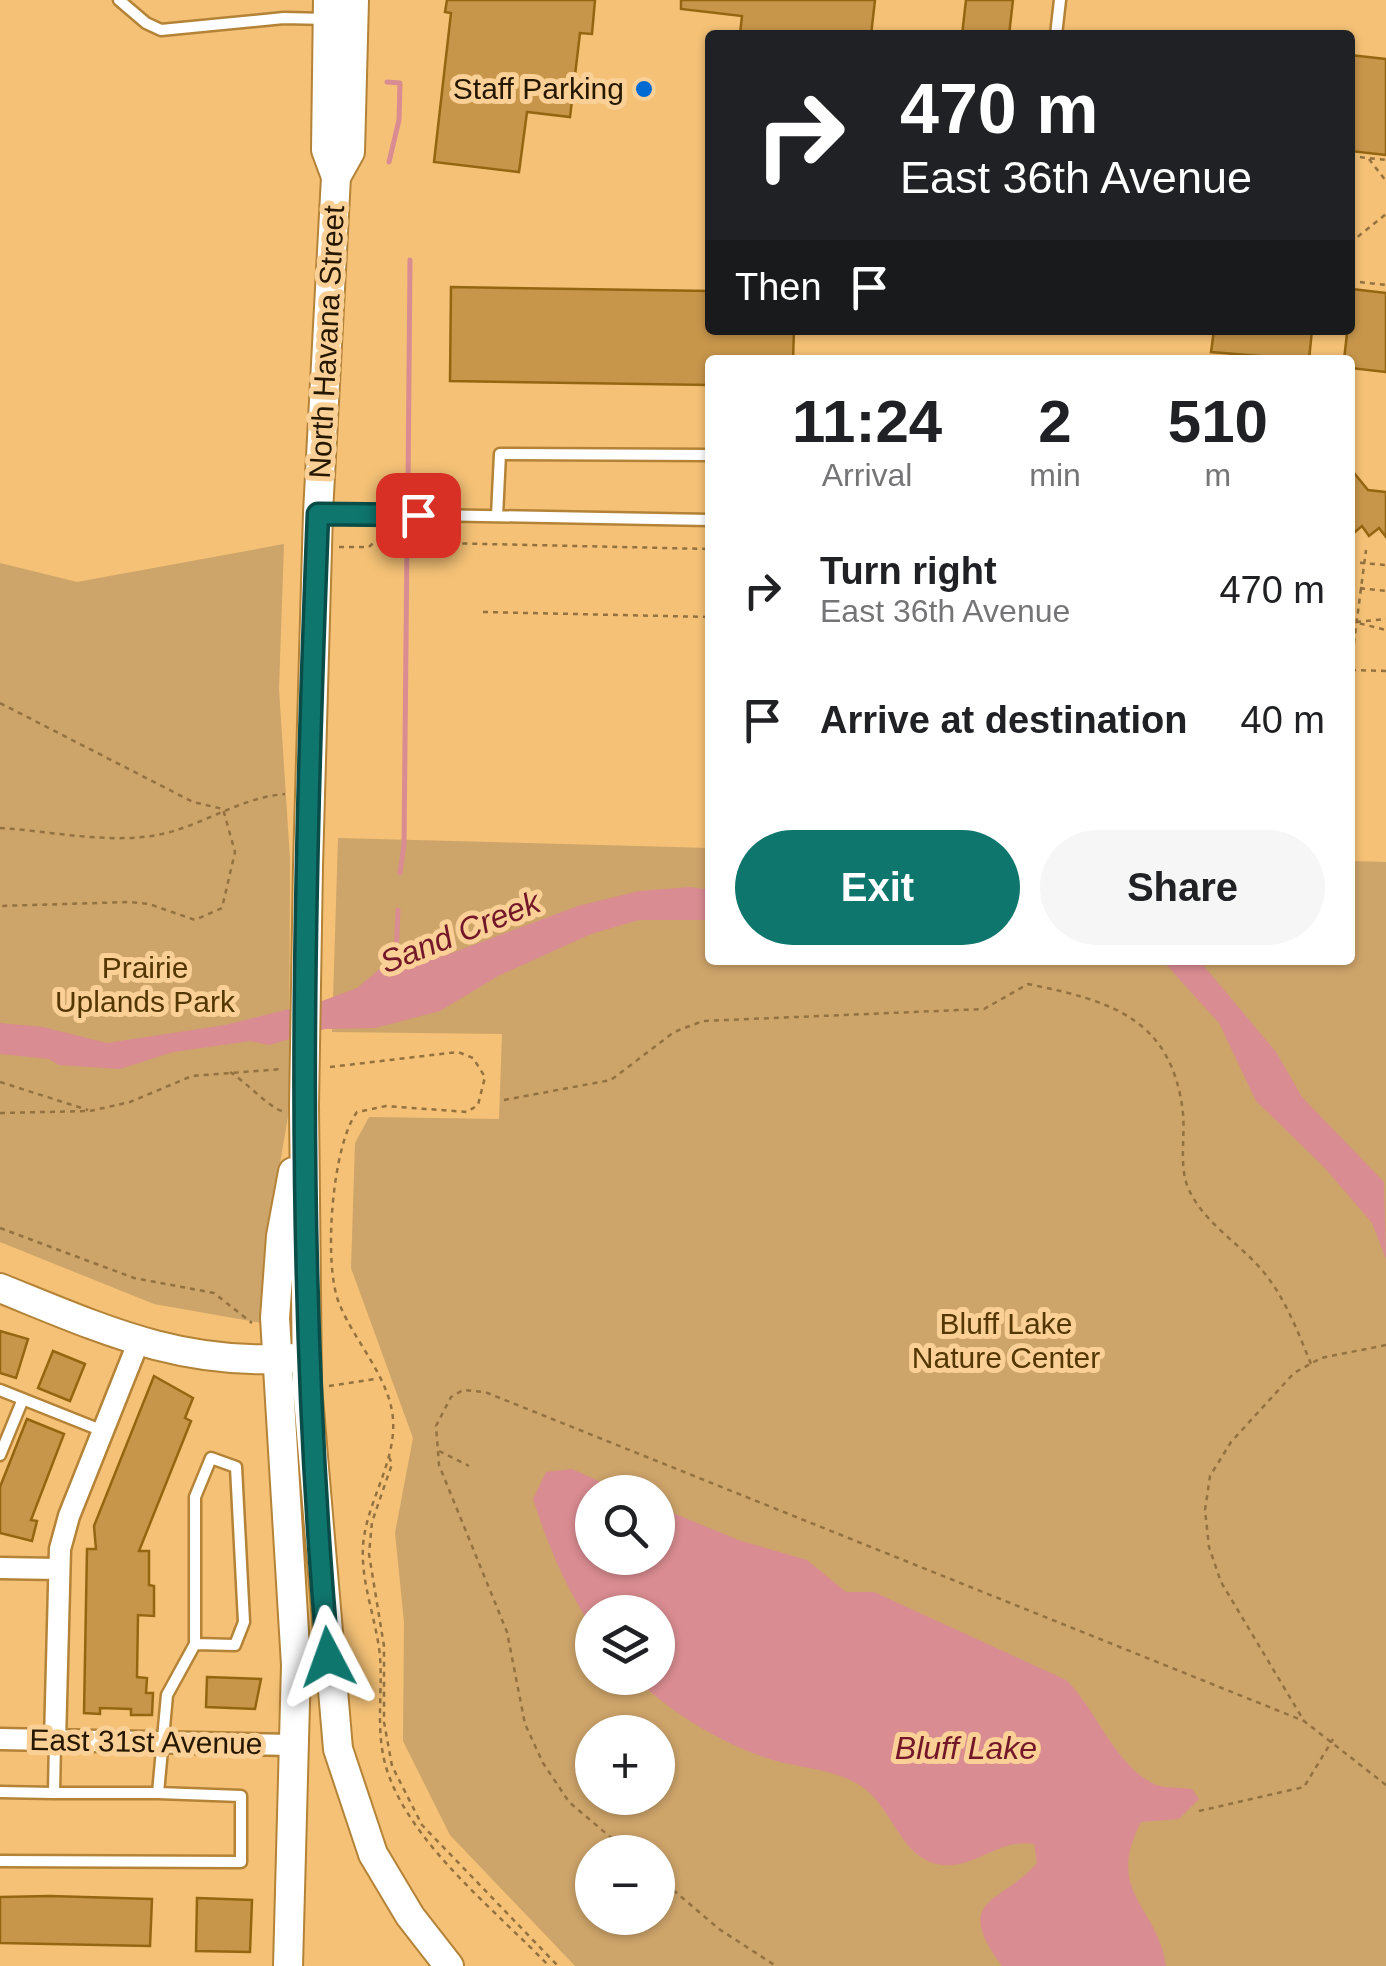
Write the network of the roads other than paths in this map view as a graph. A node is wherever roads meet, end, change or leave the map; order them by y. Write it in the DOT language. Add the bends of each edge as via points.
graph roads {
  1 [pos="118,0"];
  2 [pos="354,0"];
  3 [pos="1060,0"];
  4 [pos="328,10"];
  5 [pos="1057,30"];
  6 [pos="336,177"];
  7 [pos="705,455"];
  8 [pos="318,514"];
  9 [pos="497,516"];
  10 [pos="705,520"];
  11 [pos="0,1288"];
  12 [pos="138,1343"];
  13 [pos="293,1358"];
  14 [pos="0,1390"];
  15 [pos="23,1399"];
  16 [pos="103,1431"];
  17 [pos="0,1455"];
  18 [pos="0,1568"];
  19 [pos="58,1570"];
  20 [pos="195,1644"];
  21 [pos="0,1739"];
  22 [pos="55,1740"];
  23 [pos="161,1743"];
  24 [pos="293,1745"];
  25 [pos="0,1792"];
  26 [pos="54,1793"];
  27 [pos="158,1793"];
  28 [pos="0,1861"];
  29 [pos="288,1966"];
  30 [pos="450,1966"];
  1 -- 4 [label="lane" via="161,30"];
  2 -- 6 [label="main road, North Havana Street" via="350,152"];
  3 -- 5 [label="lane"];
  4 -- 6 [label="main road, North Havana Street" via="326,150"];
  6 -- 8 [label="main road, North Havana Street"];
  7 -- 9 [label="lane" via="500,454"];
  8 -- 9 [label="lane"];
  8 -- 13 [label="main road, North Havana Street, bridge"];
  9 -- 10 [label="lane"];
  11 -- 12 [label="main road"];
  12 -- 13 [label="main road" via="204,1358"];
  12 -- 16 [label="street"];
  13 -- 24 [label="main road, North Havana Street"];
  13 -- 30 [label="main road, North Havana Street" via="343,1772 383,1873"];
  14 -- 15 [label="lane"];
  15 -- 16 [label="lane"];
  15 -- 17 [label="lane"];
  16 -- 19 [label="street" via="69,1516"];
  18 -- 19 [label="street"];
  19 -- 22 [label="street"];
  20 -- 20 [label="lane" via="196,1497 212,1458 236,1467 244,1622 235,1645"];
  20 -- 23 [label="lane" via="166,1695"];
  21 -- 22 [label="street, East 31st Avenue"];
  22 -- 23 [label="street, East 31st Avenue"];
  22 -- 26 [label="lane"];
  23 -- 24 [label="street, East 31st Avenue"];
  23 -- 27 [label="lane"];
  24 -- 29 [label="main road, North Havana Street"];
  25 -- 26 [label="lane"];
  26 -- 27 [label="lane"];
  27 -- 28 [label="lane" via="241,1796 242,1862"];
}
